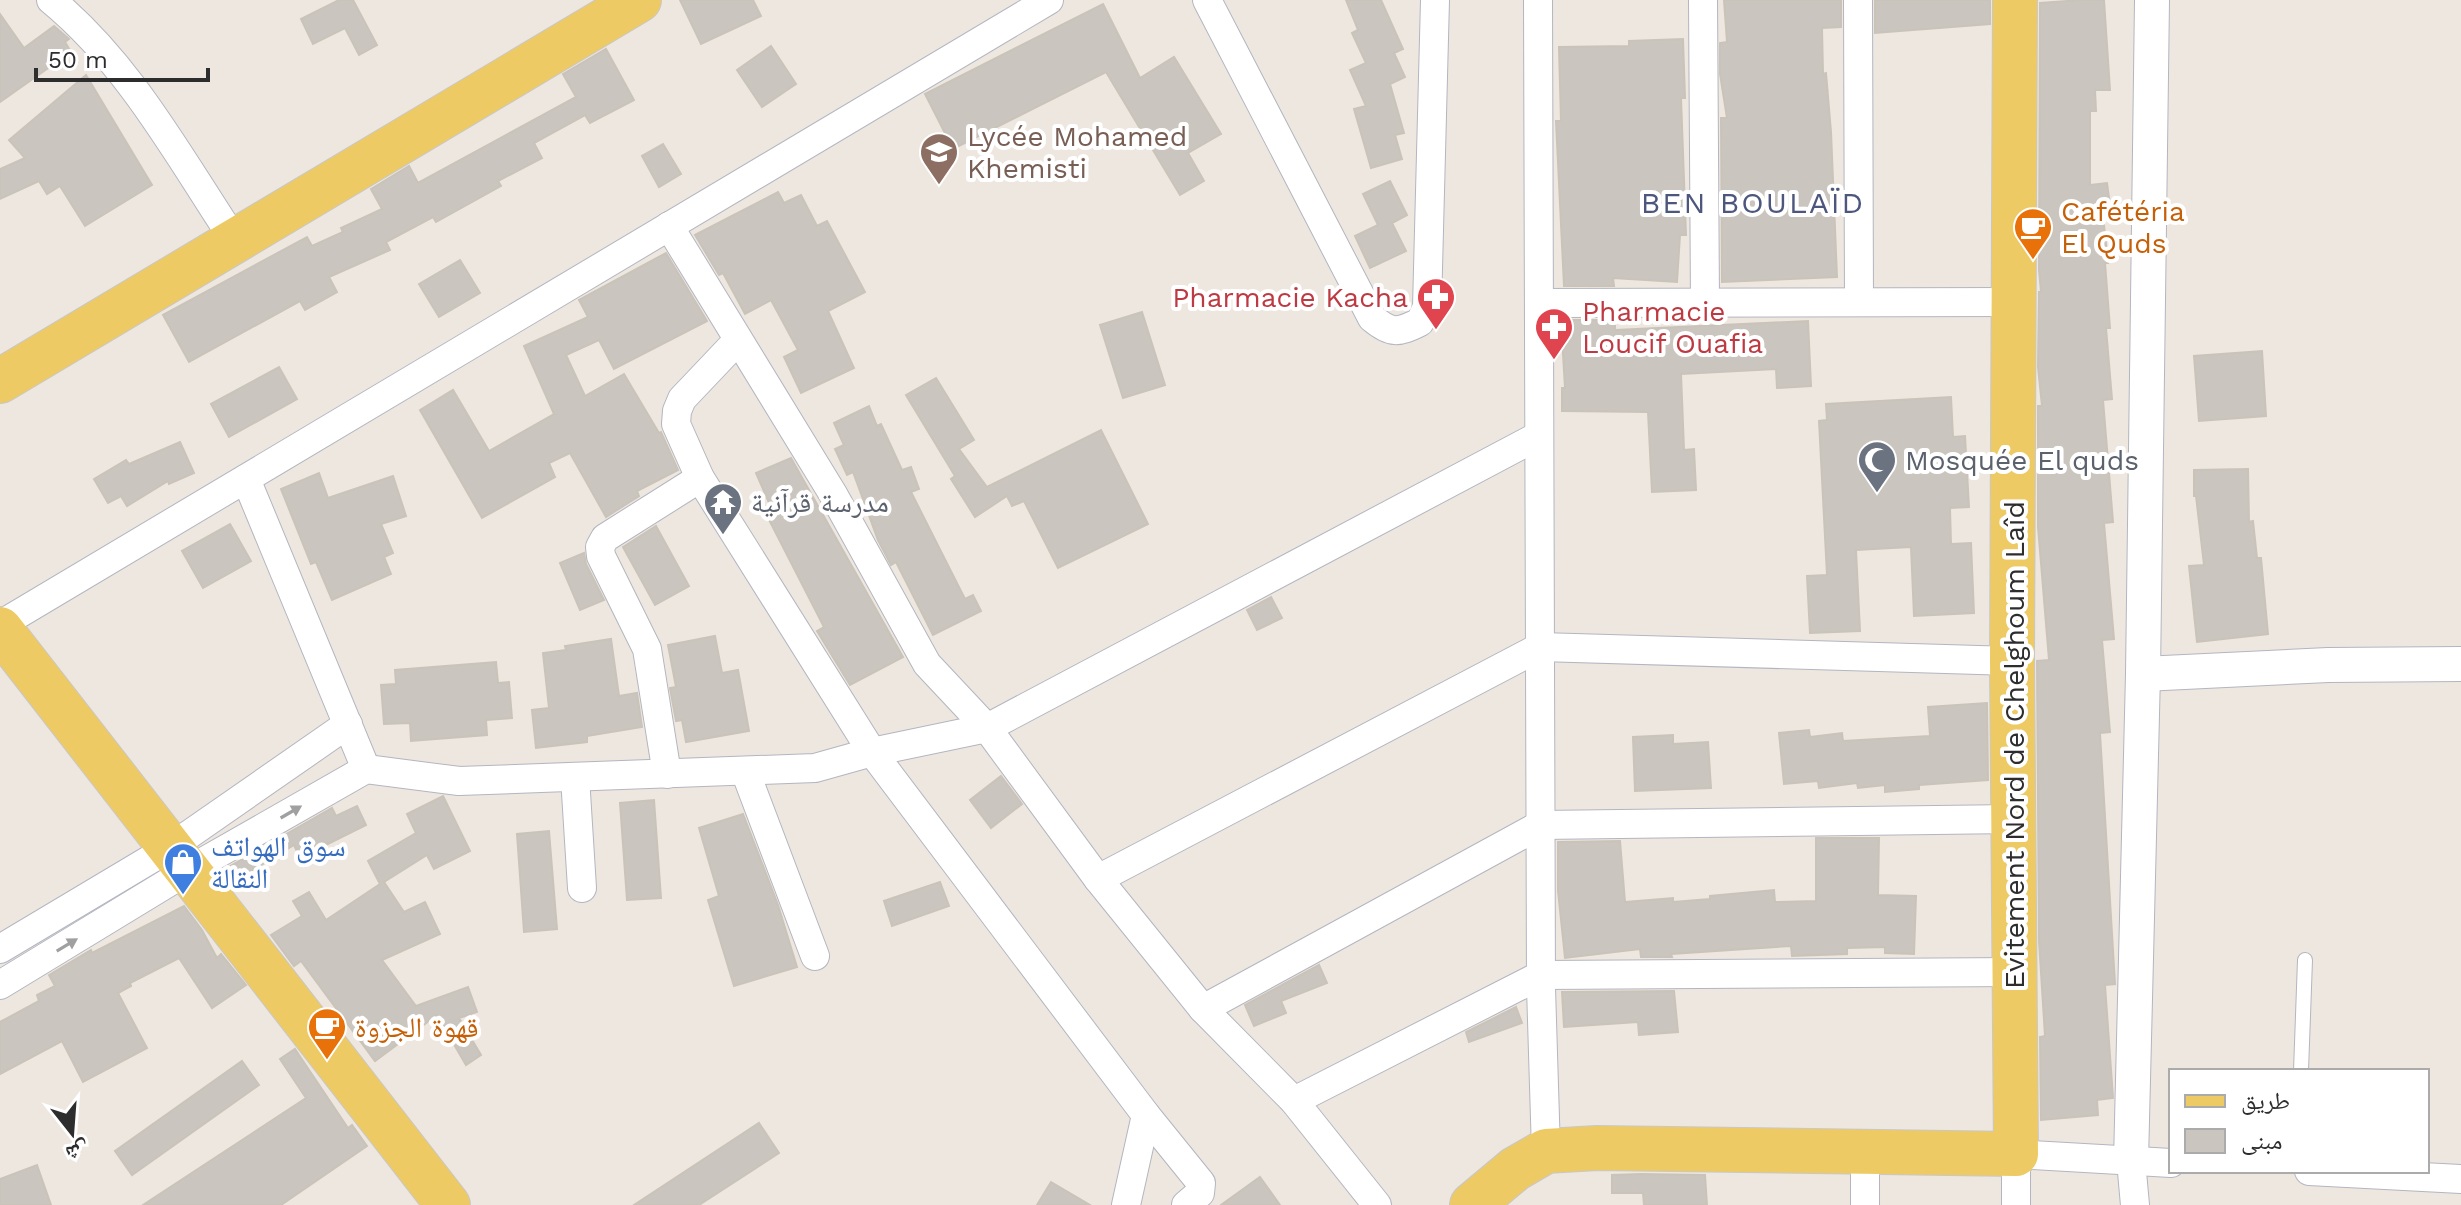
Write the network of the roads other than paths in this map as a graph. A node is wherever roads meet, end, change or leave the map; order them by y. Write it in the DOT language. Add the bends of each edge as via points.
graph roads {
  1 [pos="51,0"];
  2 [pos="639,0"];
  3 [pos="1049,0"];
  4 [pos="1207,0"];
  5 [pos="1435,0"];
  6 [pos="1538,0"];
  7 [pos="1703,0"];
  8 [pos="1858,0"];
  9 [pos="2015,0"];
  10 [pos="2152,0"];
  11 [pos="669,226"];
  12 [pos="235,241"];
  13 [pos="1859,301"];
  14 [pos="2014,302"];
  15 [pos="1539,303"];
  16 [pos="1705,303"];
  17 [pos="738,340"];
  18 [pos="0,381"];
  19 [pos="1538,436"];
  20 [pos="700,478"];
  21 [pos="246,479"];
  22 [pos="0,627"];
  23 [pos="1540,647"];
  24 [pos="2012,661"];
  25 [pos="2461,664"];
  26 [pos="2143,674"];
  27 [pos="348,724"];
  28 [pos="987,728"];
  29 [pos="872,752"];
  30 [pos="366,769"];
  31 [pos="745,771"];
  32 [pos="667,774"];
  33 [pos="575,777"];
  34 [pos="2014,819"];
  35 [pos="1540,825"];
  36 [pos="180,859"];
  37 [pos="1098,879"];
  38 [pos="582,888"];
  39 [pos="0,949"];
  40 [pos="815,956"];
  41 [pos="2305,960"];
  42 [pos="2015,972"];
  43 [pos="1541,975"];
  44 [pos="0,985"];
  45 [pos="1203,1009"];
  46 [pos="2301,1069"];
  47 [pos="1294,1101"];
  48 [pos="1146,1115"];
  49 [pos="1546,1151"];
  50 [pos="1865,1152"];
  51 [pos="2016,1154"];
  52 [pos="2131,1161"];
  53 [pos="2169,1163"];
  54 [pos="2347,1173"];
  55 [pos="2461,1179"];
  56 [pos="448,1205"];
  57 [pos="1126,1205"];
  58 [pos="1186,1205"];
  59 [pos="1377,1205"];
  60 [pos="1472,1205"];
  61 [pos="1865,1205"];
  62 [pos="2016,1205"];
  63 [pos="2135,1205"];
  1 -- 12 [label="street" via="82,26 132,86"];
  2 -- 12 [label="main road"];
  3 -- 11 [label="street"];
  4 -- 5 [label="street" via="1372,318 1386,330 1404,330 1420,322 1427,307"];
  6 -- 15 [label="street"];
  7 -- 16 [label="street"];
  8 -- 13 [label="street"];
  9 -- 14 [label="main road, Evitement Nord de Chelghoum Laîd"];
  10 -- 26 [label="street"];
  11 -- 17 [label="street"];
  11 -- 21 [label="street"];
  12 -- 18 [label="main road"];
  13 -- 14 [label="street"];
  13 -- 16 [label="street"];
  14 -- 24 [label="main road, Evitement Nord de Chelghoum Laîd"];
  15 -- 16 [label="street"];
  15 -- 19 [label="street"];
  17 -- 20 [label="street" via="682,399 677,411 676,424"];
  17 -- 28 [label="street" via="833,494 927,664"];
  19 -- 23 [label="street"];
  19 -- 28 [label="street"];
  20 -- 29 [label="street"];
  20 -- 32 [label="street" via="605,538 600,547 647,649"];
  21 -- 22 [label="street"];
  21 -- 27 [label="street"];
  22 -- 36 [label="main road"];
  23 -- 24 [label="street"];
  23 -- 35 [label="street"];
  23 -- 37 [label="street"];
  24 -- 34 [label="main road, Evitement Nord de Chelghoum Laîd"];
  25 -- 26 [label="street"];
  26 -- 52 [label="street"];
  27 -- 30 [label="street"];
  27 -- 36 [label="street"];
  28 -- 29 [label="street"];
  28 -- 37 [label="street"];
  29 -- 31 [label="street" via="815,768"];
  29 -- 48 [label="street"];
  30 -- 33 [label="street" via="459,781"];
  36 -- 30 [label="street, one-way"];
  31 -- 32 [label="street"];
  31 -- 40 [label="street"];
  32 -- 33 [label="street"];
  33 -- 38 [label="street"];
  34 -- 35 [label="street"];
  34 -- 42 [label="main road, Evitement Nord de Chelghoum Laîd"];
  35 -- 43 [label="street"];
  35 -- 45 [label="street"];
  36 -- 39 [label="street"];
  44 -- 36 [label="street, one-way"];
  36 -- 56 [label="main road"];
  37 -- 45 [label="street"];
  41 -- 46 [label="lane"];
  42 -- 43 [label="street"];
  42 -- 51 [label="main road, Evitement Nord de Chelghoum Laîd"];
  43 -- 47 [label="street"];
  43 -- 49 [label="street"];
  45 -- 47 [label="street"];
  47 -- 59 [label="street"];
  48 -- 57 [label="street"];
  48 -- 58 [label="street" via="1201,1183 1200,1193"];
  49 -- 50 [label="main road"];
  49 -- 60 [label="main road"];
  50 -- 51 [label="main road"];
  50 -- 61 [label="street"];
  51 -- 52 [label="street"];
  51 -- 62 [label="street"];
  52 -- 53 [label="street"];
  52 -- 63 [label="street"];
  54 -- 55 [label="street"];
}
